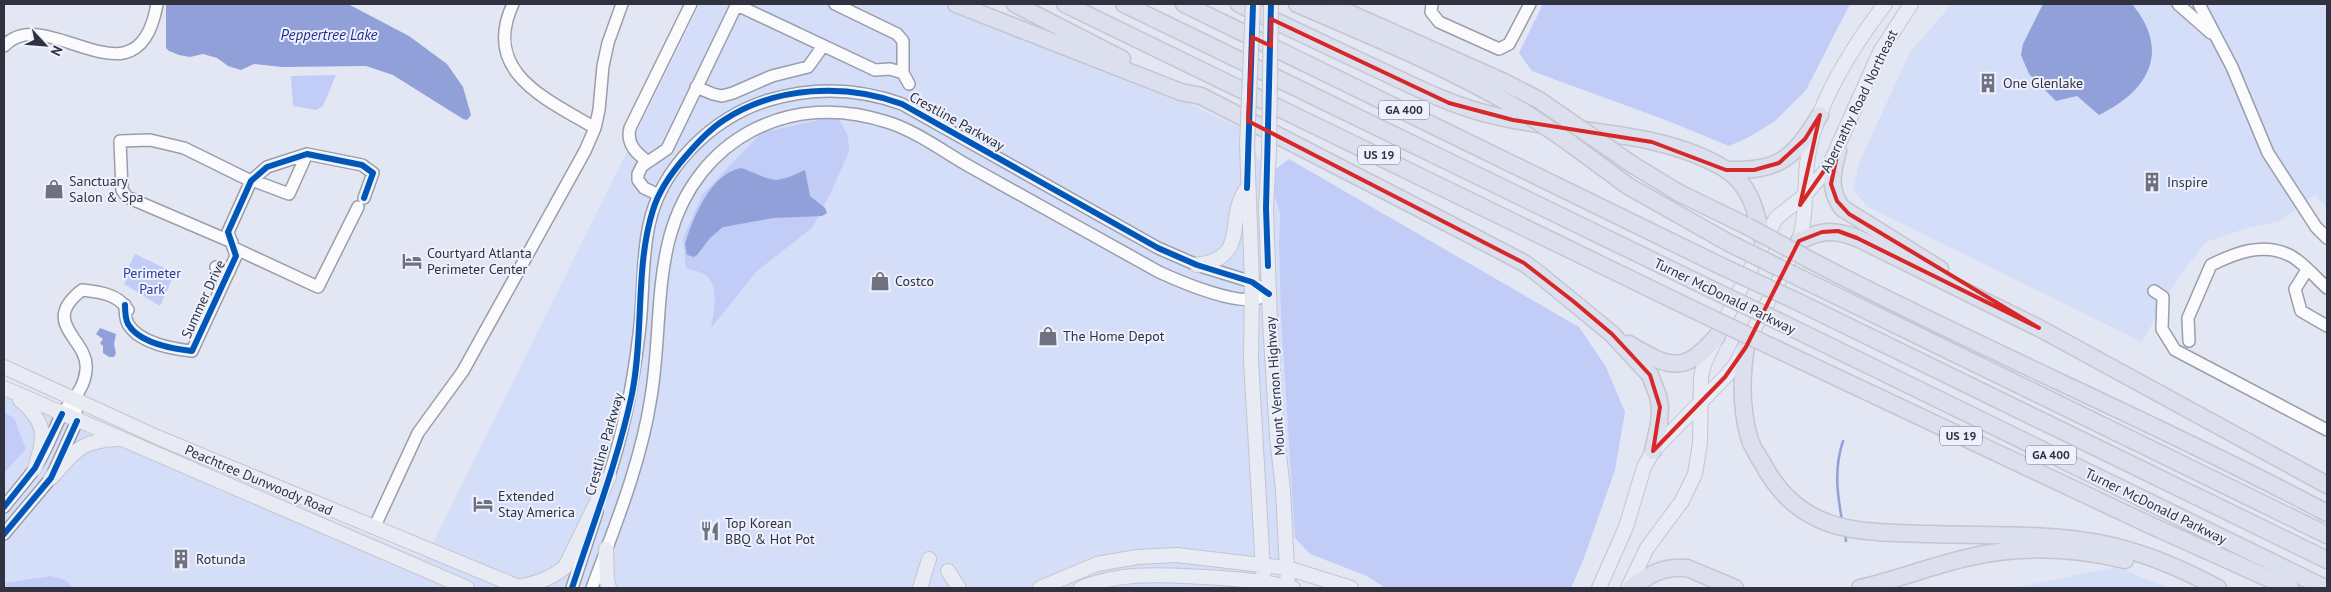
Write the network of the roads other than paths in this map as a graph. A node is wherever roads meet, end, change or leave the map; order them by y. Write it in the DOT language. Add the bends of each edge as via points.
graph roads {
  1 [pos="157,4"];
  2 [pos="514,4"];
  3 [pos="622,4"];
  4 [pos="691,4"];
  5 [pos="835,4"];
  6 [pos="956,4"];
  7 [pos="1015,4"];
  8 [pos="1065,4"];
  9 [pos="1124,4"];
  10 [pos="1184,4"];
  11 [pos="1238,4"];
  12 [pos="1253,4"];
  13 [pos="1272,4"];
  14 [pos="1297,4"];
  15 [pos="1329,4"];
  16 [pos="1432,4"];
  17 [pos="1530,4"];
  18 [pos="1911,4"];
  19 [pos="2178,4"];
  20 [pos="2199,4"];
  21 [pos="737,5"];
  22 [pos="1880,6"];
  23 [pos="2216,38"];
  24 [pos="4,46"];
  25 [pos="823,46"];
  26 [pos="903,73"];
  27 [pos="909,84"];
  28 [pos="696,87"];
  29 [pos="1201,96"];
  30 [pos="1820,114"];
  31 [pos="595,128"];
  32 [pos="1838,151"];
  33 [pos="307,154"];
  34 [pos="648,162"];
  35 [pos="1726,170"];
  36 [pos="1034,178"];
  37 [pos="252,180"];
  38 [pos="1247,188"];
  39 [pos="659,196"];
  40 [pos="1804,196"];
  41 [pos="1027,198"];
  42 [pos="2327,238"];
  43 [pos="1764,240"];
  44 [pos="1799,241"];
  45 [pos="234,249"];
  46 [pos="1197,265"];
  47 [pos="216,267"];
  48 [pos="643,270"];
  49 [pos="2307,270"];
  50 [pos="229,272"];
  51 [pos="663,272"];
  52 [pos="1252,282"];
  53 [pos="2327,288"];
  54 [pos="2154,291"];
  55 [pos="1717,292"];
  56 [pos="1269,294"];
  57 [pos="1250,301"];
  58 [pos="2327,326"];
  59 [pos="2039,328"];
  60 [pos="1612,334"];
  61 [pos="1717,336"];
  62 [pos="2189,341"];
  63 [pos="1746,347"];
  64 [pos="4,367"];
  65 [pos="6,389"];
  66 [pos="75,400"];
  67 [pos="1701,400"];
  68 [pos="62,414"];
  69 [pos="78,422"];
  70 [pos="2327,430"];
  71 [pos="122,439"];
  72 [pos="621,440"];
  73 [pos="640,445"];
  74 [pos="1653,451"];
  75 [pos="35,468"];
  76 [pos="609,477"];
  77 [pos="51,478"];
  78 [pos="2327,485"];
  79 [pos="4,507"];
  80 [pos="2327,512"];
  81 [pos="374,528"];
  82 [pos="4,534"];
  83 [pos="2327,535"];
  84 [pos="606,549"];
  85 [pos="929,559"];
  86 [pos="2327,560"];
  87 [pos="1262,564"];
  88 [pos="1287,568"];
  89 [pos="948,571"];
  90 [pos="1264,586"];
  91 [pos="467,588"];
  92 [pos="519,588"];
  93 [pos="572,588"];
  94 [pos="592,588"];
  95 [pos="609,588"];
  96 [pos="920,588"];
  97 [pos="959,588"];
  98 [pos="1040,588"];
  99 [pos="1081,588"];
  100 [pos="1290,588"];
  101 [pos="1351,588"];
  102 [pos="1599,588"];
  103 [pos="1630,588"];
  104 [pos="1735,588"];
  105 [pos="1860,588"];
  106 [pos="2207,588"];
  107 [pos="2218,588"];
  108 [pos="2290,588"];
  109 [pos="2325,588"];
  1 -- 24 [label="street" via="149,34 128,52 108,53 65,40 29,34 10,39"];
  2 -- 31 [label="street" via="504,32 505,48 517,75 547,99"];
  3 -- 31 [label="street" via="608,42"];
  4 -- 34 [label="street" via="630,128 631,145"];
  5 -- 26 [label="street" via="903,40"];
  6 -- 29 [label="highway" via="1181,92"];
  7 -- 29 [label="highway"];
  8 -- 108 [label="highway, US 19, bridge" via="1770,346"];
  9 -- 55 [label="highway, Turner McDonald Parkway / US 19"];
  10 -- 86 [label="highway, Turner McDonald Parkway / GA 400, bridge"];
  11 -- 35 [label="highway" via="1449,103 1513,120 1652,142"];
  12 -- 38 [label="main road, Mount Vernon Highway, bridge"];
  13 -- 56 [label="main road, Mount Vernon Highway, bridge" via="1266,208"];
  14 -- 83 [label="highway, bridge" via="1487,89 1567,141 1628,186 1729,243"];
  15 -- 80 [label="highway, bridge" via="1539,100 1679,193 1925,319"];
  16 -- 17 [label="street" via="1431,12 1440,22 1499,49 1509,44"];
  18 -- 32 [label="main road, Abernathy Road Northeast" via="1880,52"];
  19 -- 23 [label="street"];
  20 -- 23 [label="street"];
  21 -- 25 [label="street"];
  21 -- 28 [label="street"];
  22 -- 30 [label="main road, Abernathy Road Northeast" via="1853,49"];
  23 -- 42 [label="street" via="2232,67 2268,153 2316,227"];
  25 -- 26 [label="street" via="875,70 890,69"];
  25 -- 28 [label="street" via="808,67 772,76 733,93 722,96"];
  26 -- 27 [label="street"];
  28 -- 34 [label="street" via="667,149"];
  29 -- 60 [label="highway" via="1524,263"];
  30 -- 35 [label="highway" via="1805,139 1779,163 1754,170"];
  30 -- 40 [label="main road, Abernathy Road Northeast" via="1810,148"];
  31 -- 81 [label="street" via="462,372 418,434"];
  32 -- 40 [label="main road, Abernathy Road Northeast"];
  32 -- 59 [label="highway" via="1830,184 1836,200 1849,214"];
  33 -- 37 [label="street, Summer Drive" via="267,167"];
  33 -- 37 [label="street" via="288,194"];
  33 -- 45 [label="street, Summer Drive" via="362,165 373,173 318,287"];
  34 -- 39 [label="street" via="642,166 638,180 644,188"];
  35 -- 43 [label="highway" via="1744,185 1750,195"];
  36 -- 39 [label="street, Crestline Parkway" via="902,104 851,92 816,90 749,106 723,120 672,172"];
  36 -- 41 [label="street"];
  36 -- 46 [label="street, Crestline Parkway" via="1158,248"];
  37 -- 45 [label="street, Summer Drive" via="228,232"];
  37 -- 45 [label="street, Summer Drive" via="184,148 150,140 120,141 122,190 127,197"];
  38 -- 46 [label="main road" via="1238,207 1235,238 1230,248 1216,261"];
  38 -- 52 [label="main road, Mount Vernon Highway"];
  39 -- 48 [label="street, Crestline Parkway" via="649,226"];
  40 -- 43 [label="main road, Abernathy Road Northeast" via="1776,218"];
  40 -- 44 [label="main road, Abernathy Road Northeast" via="1804,224"];
  41 -- 51 [label="street" via="888,122 828,112 799,115 767,122 746,133 723,150 695,180 675,220"];
  41 -- 57 [label="street" via="1159,272"];
  43 -- 61 [label="main road, Abernathy Road Northeast"];
  44 -- 59 [label="highway" via="1822,232 1838,231"];
  44 -- 63 [label="main road, Abernathy Road Northeast"];
  45 -- 50 [label="street, Summer Drive"];
  46 -- 52 [label="street, Crestline Parkway"];
  47 -- 50 [label="street"];
  48 -- 51 [label="street"];
  48 -- 72 [label="street, Crestline Parkway" via="633,388"];
  49 -- 53 [label="street"];
  49 -- 58 [label="street" via="2295,289 2301,311"];
  49 -- 62 [label="street" via="2291,255 2258,249 2237,252 2211,264 2188,318"];
  50 -- 66 [label="street, Summer Drive" via="192,351 176,350 141,336 129,325 125,305 116,297 82,290 68,306 65,325 87,366 86,377"];
  51 -- 73 [label="street" via="652,397"];
  52 -- 56 [label="street, Crestline Parkway"];
  52 -- 57 [label="main road, Mount Vernon Highway"];
  54 -- 70 [label="street" via="2162,296 2162,329 2175,350"];
  55 -- 109 [label="highway, Turner McDonald Parkway / GA 400, bridge"];
  56 -- 57 [label="street"];
  56 -- 88 [label="main road, Mount Vernon Highway"];
  57 -- 87 [label="main road, Mount Vernon Highway"];
  59 -- 78 [label="highway"];
  60 -- 61 [label="highway" via="1652,358 1669,364 1692,360"];
  60 -- 74 [label="highway" via="1650,376 1658,396 1660,424"];
  61 -- 67 [label="main road, Abernathy Road Northeast" via="1704,364"];
  63 -- 67 [label="main road, Abernathy Road Northeast" via="1726,376"];
  63 -- 107 [label="highway" via="1741,376 1749,439 1784,497 1824,521 1859,532 2054,538 2098,543 2161,560"];
  64 -- 66 [label="main road, Peachtree Dunwoody Road"];
  65 -- 68 [label="main road, Peachtree Dunwoody Road"];
  65 -- 75 [label="main road" via="30,409 42,427 44,440"];
  66 -- 68 [label="street"];
  66 -- 69 [label="street"];
  66 -- 81 [label="main road, Peachtree Dunwoody Road"];
  67 -- 74 [label="main road, Abernathy Road Northeast"];
  67 -- 103 [label="main road, Abernathy Road Northeast" via="1695,474 1682,501 1647,548"];
  68 -- 69 [label="main road, Peachtree Dunwoody Road"];
  68 -- 75 [label="street"];
  69 -- 71 [label="main road, Peachtree Dunwoody Road"];
  69 -- 77 [label="street"];
  71 -- 77 [label="main road" via="97,440 80,446"];
  71 -- 91 [label="main road, Peachtree Dunwoody Road"];
  72 -- 73 [label="street"];
  72 -- 76 [label="street, Crestline Parkway"];
  73 -- 84 [label="street"];
  74 -- 102 [label="main road, Abernathy Road Northeast" via="1644,467 1626,527"];
  75 -- 79 [label="street"];
  76 -- 92 [label="main road" via="565,567 541,582"];
  76 -- 93 [label="street, Crestline Parkway"];
  77 -- 82 [label="street"];
  81 -- 92 [label="main road, Peachtree Dunwoody Road"];
  84 -- 94 [label="street"];
  84 -- 95 [label="main road"];
  85 -- 96 [label="main road"];
  87 -- 88 [label="main road"];
  87 -- 90 [label="main road, Mount Vernon Highway"];
  87 -- 98 [label="main road" via="1177,555 1137,557 1098,564"];
  88 -- 100 [label="main road, Mount Vernon Highway"];
  88 -- 101 [label="main road"];
  89 -- 97 [label="main road"];
  90 -- 99 [label="main road" via="1231,579 1136,574"];
  90 -- 100 [label="main road"];
  103 -- 104 [label="highway" via="1659,570 1676,567 1687,568"];
  105 -- 106 [label="highway" via="1966,558 2036,549 2123,560 2173,574"];
}
